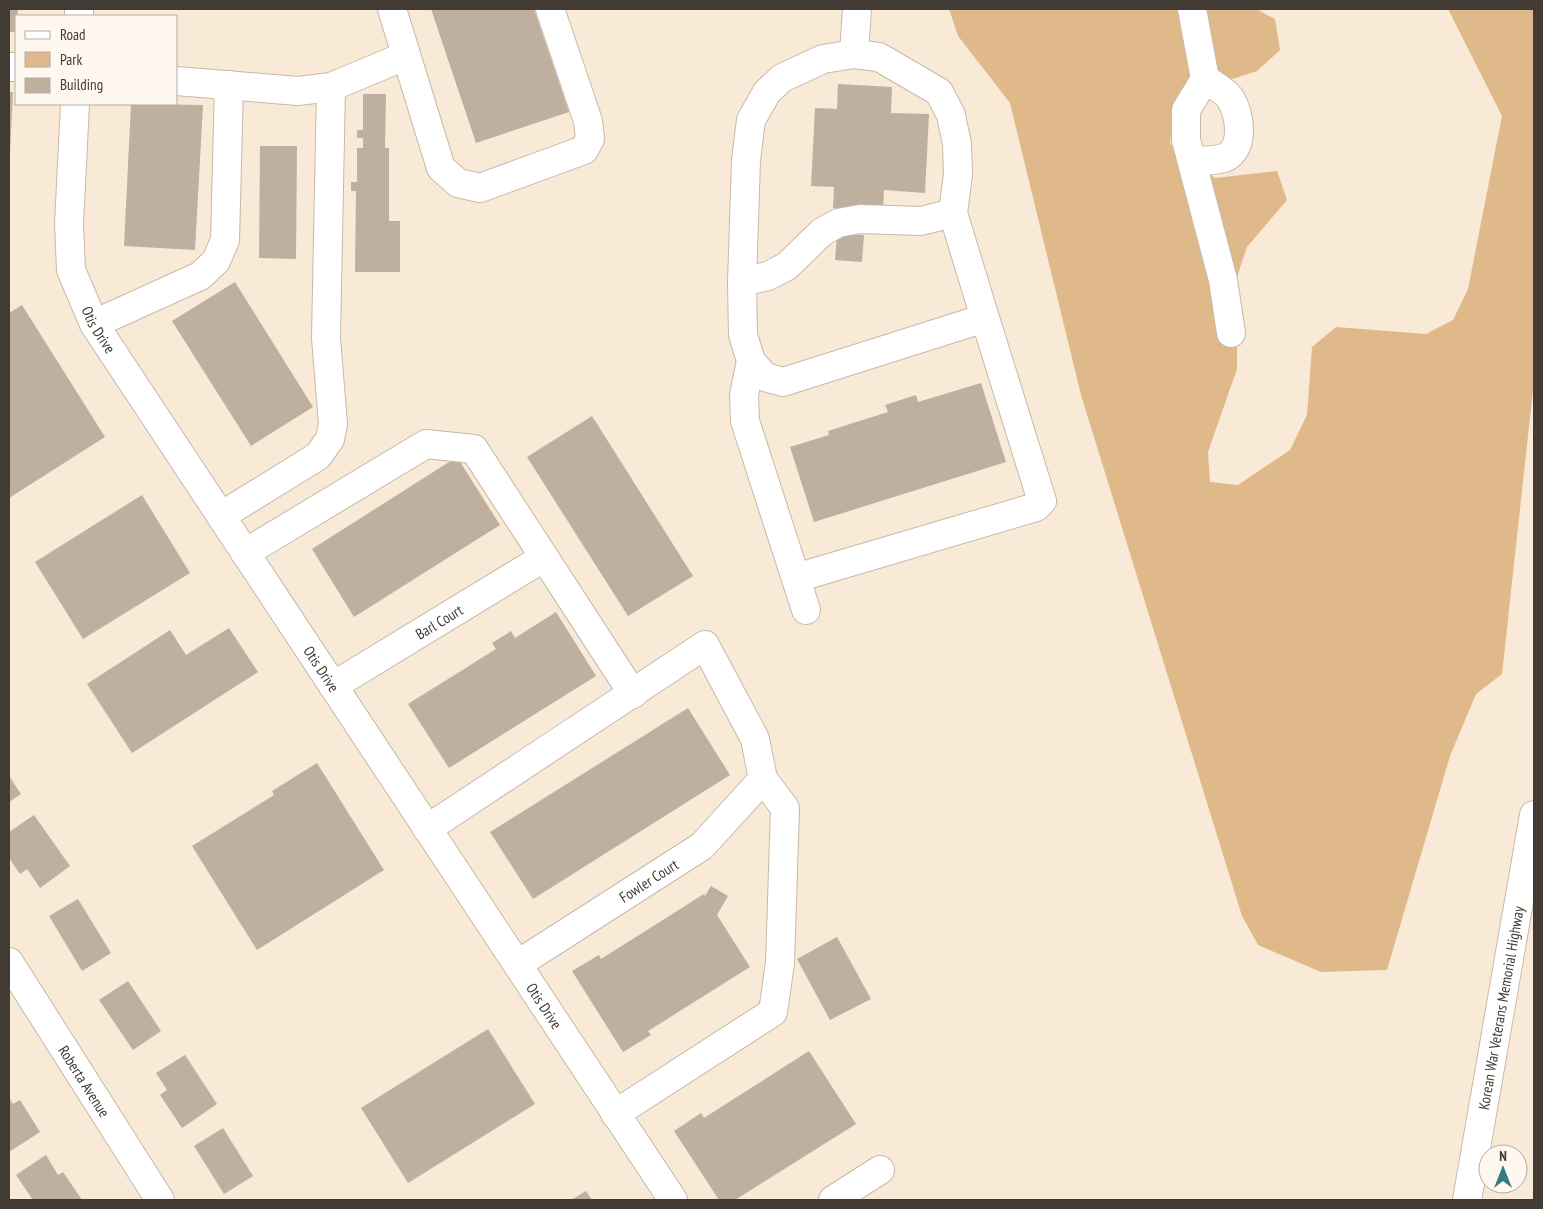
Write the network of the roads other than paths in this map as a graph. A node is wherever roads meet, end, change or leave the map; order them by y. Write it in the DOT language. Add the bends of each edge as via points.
graph roads {
  1 [pos="392,9"];
  2 [pos="550,9"];
  3 [pos="857,9"];
  4 [pos="1192,9"];
  5 [pos="854,54"];
  6 [pos="405,56"];
  7 [pos="1205,79"];
  8 [pos="184,82"];
  9 [pos="229,85"];
  10 [pos="331,87"];
  11 [pos="75,105"];
  12 [pos="1192,161"];
  13 [pos="953,213"];
  14 [pos="742,282"];
  15 [pos="985,318"];
  16 [pos="94,324"];
  17 [pos="1231,333"];
  18 [pos="750,361"];
  19 [pos="221,516"];
  20 [pos="246,554"];
  21 [pos="543,558"];
  22 [pos="796,578"];
  23 [pos="806,610"];
  24 [pos="333,686"];
  25 [pos="633,694"];
  26 [pos="763,779"];
  27 [pos="1534,815"];
  28 [pos="428,829"];
  29 [pos="9,962"];
  30 [pos="518,964"];
  31 [pos="615,1114"];
  32 [pos="880,1170"];
  33 [pos="160,1200"];
  34 [pos="673,1200"];
  35 [pos="832,1200"];
  36 [pos="1467,1200"];
  1 -- 6 [label="main road"];
  2 -- 6 [label="main road" via="588,121 590,139 584,150 480,188 458,183 441,168"];
  3 -- 5 [label="main road"];
  4 -- 7 [label="main road"];
  5 -- 13 [label="main road" via="879,57 939,92 951,115 957,144 958,174"];
  5 -- 14 [label="main road" via="823,59 782,78 767,92 751,120 746,160"];
  6 -- 10 [label="main road"];
  7 -- 12 [label="main road" via="1186,110 1186,140"];
  7 -- 12 [label="main road" via="1229,98 1239,125 1237,146 1226,157"];
  8 -- 9 [label="main road"];
  9 -- 10 [label="main road" via="298,91"];
  9 -- 16 [label="main road" via="225,240 216,261 200,276"];
  10 -- 19 [label="main road" via="326,338 333,424 330,439 318,456"];
  11 -- 16 [label="main road, Otis Drive" via="69,224 72,270"];
  12 -- 17 [label="main road" via="1224,280"];
  13 -- 14 [label="main road" via="921,221 860,219 838,223 822,232 786,266 768,276"];
  13 -- 15 [label="main road"];
  14 -- 18 [label="main road" via="743,335"];
  15 -- 18 [label="main road" via="783,382 765,377"];
  15 -- 22 [label="main road" via="1042,501 1036,507"];
  16 -- 19 [label="main road, Otis Drive"];
  18 -- 22 [label="main road" via="744,395 745,422"];
  19 -- 20 [label="main road, Otis Drive"];
  20 -- 21 [label="main road" via="426,444 474,449"];
  20 -- 24 [label="main road, Otis Drive"];
  21 -- 24 [label="main road, Barl Court"];
  21 -- 25 [label="main road"];
  22 -- 23 [label="main road"];
  24 -- 28 [label="main road, Otis Drive"];
  25 -- 26 [label="main road" via="705,646 755,739"];
  25 -- 28 [label="main road"];
  26 -- 30 [label="main road, Fowler Court" via="702,846"];
  26 -- 31 [label="main road" via="785,808 780,963 773,1012"];
  27 -- 36 [label="main road, Korean War Veterans Memorial Highway"];
  28 -- 30 [label="main road, Otis Drive"];
  29 -- 33 [label="main road, Roberta Avenue"];
  30 -- 31 [label="main road, Otis Drive"];
  31 -- 34 [label="main road, Otis Drive"];
  32 -- 35 [label="main road"];
}
